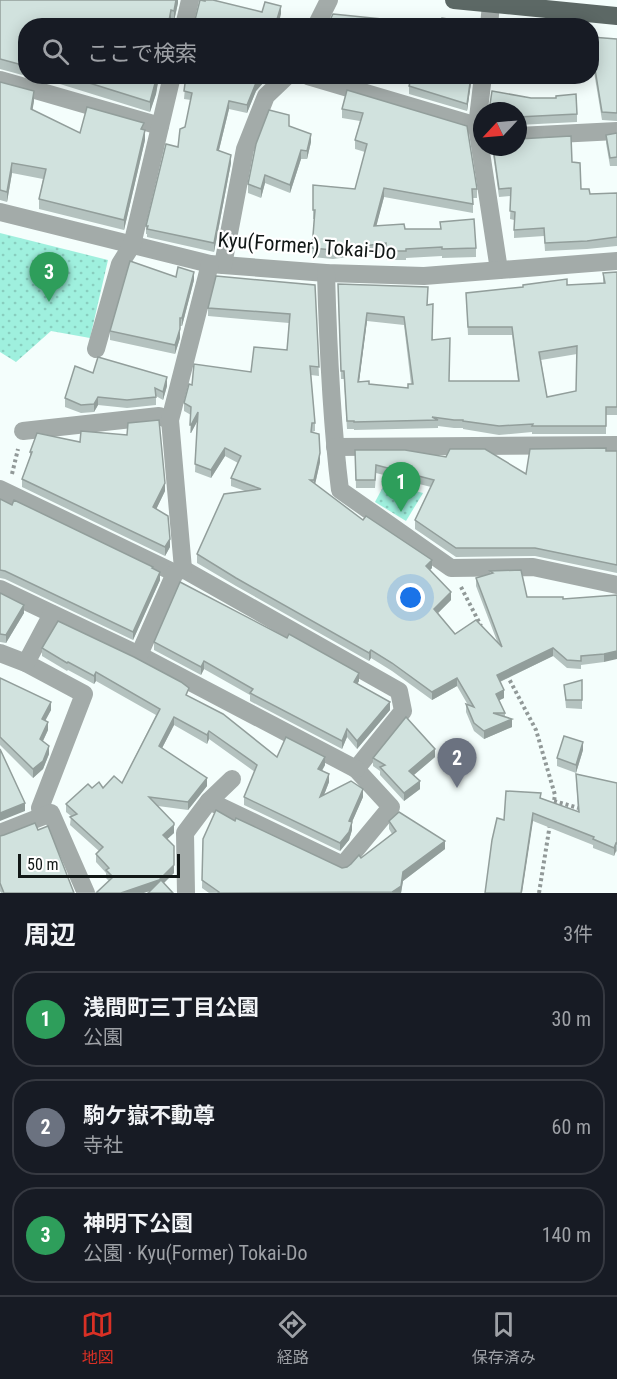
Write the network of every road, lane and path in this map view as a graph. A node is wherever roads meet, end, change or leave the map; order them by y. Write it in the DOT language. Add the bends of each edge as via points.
graph roads {
  1 [pos="190,0"];
  2 [pos="329,0"];
  3 [pos="454,0"];
  4 [pos="491,4"];
  5 [pos="617,16"];
  6 [pos="186,18"];
  7 [pos="320,18"];
  8 [pos="490,18"];
  9 [pos="0,80"];
  10 [pos="170,84"];
  11 [pos="279,84"];
  12 [pos="332,84"];
  13 [pos="483,84"];
  14 [pos="482,102"];
  15 [pos="160,126"];
  16 [pos="617,131"];
  17 [pos="473,132"];
  18 [pos="527,136"];
  19 [pos="483,156"];
  20 [pos="0,212"];
  21 [pos="132,245"];
  22 [pos="617,261"];
  23 [pos="217,264"];
  24 [pos="498,270"];
  25 [pos="326,273"];
  26 [pos="96,349"];
  27 [pos="170,420"];
  28 [pos="23,431"];
  29 [pos="617,445"];
  30 [pos="335,447"];
  31 [pos="0,489"];
  32 [pos="451,568"];
  33 [pos="179,571"];
  34 [pos="617,585"];
  35 [pos="0,589"];
  36 [pos="52,614"];
  37 [pos="483,629"];
  38 [pos="0,653"];
  39 [pos="139,655"];
  40 [pos="26,663"];
  41 [pos="504,669"];
  42 [pos="356,769"];
  43 [pos="232,779"];
  44 [pos="209,801"];
  45 [pos="554,801"];
  46 [pos="585,810"];
  47 [pos="552,812"];
  48 [pos="42,816"];
  49 [pos="550,824"];
  50 [pos="0,832"];
  51 [pos="86,893"];
  52 [pos="186,893"];
  53 [pos="539,893"];
  1 -- 6 [label="street"];
  2 -- 7 [label="street"];
  3 -- 4 [label="main road"];
  4 -- 5 [label="main road"];
  4 -- 8 [label="street"];
  9 -- 15 [label="street"];
  10 -- 15 [label="street"];
  11 -- 23 [label="street" via="266,96 245,149"];
  12 -- 17 [label="street"];
  13 -- 14 [label="street"];
  15 -- 21 [label="street"];
  16 -- 18 [label="street"];
  19 -- 24 [label="street"];
  20 -- 21 [label="street, Kyu(Former) Tokai-Do"];
  21 -- 23 [label="street, Kyu(Former) Tokai-Do"];
  21 -- 26 [label="street" via="120,264"];
  22 -- 24 [label="street, Kyu(Former) Tokai-Do"];
  23 -- 25 [label="street, Kyu(Former) Tokai-Do"];
  23 -- 27 [label="street"];
  24 -- 25 [label="street, Kyu(Former) Tokai-Do" via="424,276"];
  25 -- 30 [label="street"];
  27 -- 28 [label="street" via="159,416"];
  27 -- 33 [label="street"];
  28 -- 31 [label="path" via="10,482"];
  29 -- 30 [label="street"];
  30 -- 32 [label="street" via="340,490"];
  31 -- 33 [label="street"];
  32 -- 34 [label="street" via="533,567"];
  32 -- 37 [label="path"];
  33 -- 39 [label="street"];
  33 -- 42 [label="street" via="399,691 404,711"];
  35 -- 36 [label="street"];
  36 -- 39 [label="street"];
  36 -- 40 [label="street"];
  38 -- 40 [label="street"];
  39 -- 42 [label="street"];
  40 -- 48 [label="street" via="84,694 40,808"];
  41 -- 45 [label="path" via="536,730"];
  42 -- 44 [label="street" via="391,807 343,865"];
  43 -- 44 [label="street"];
  44 -- 52 [label="street" via="185,833"];
  45 -- 46 [label="path"];
  45 -- 47 [label="path"];
  48 -- 50 [label="street"];
  48 -- 51 [label="street" via="51,813"];
  49 -- 53 [label="path"];
}
